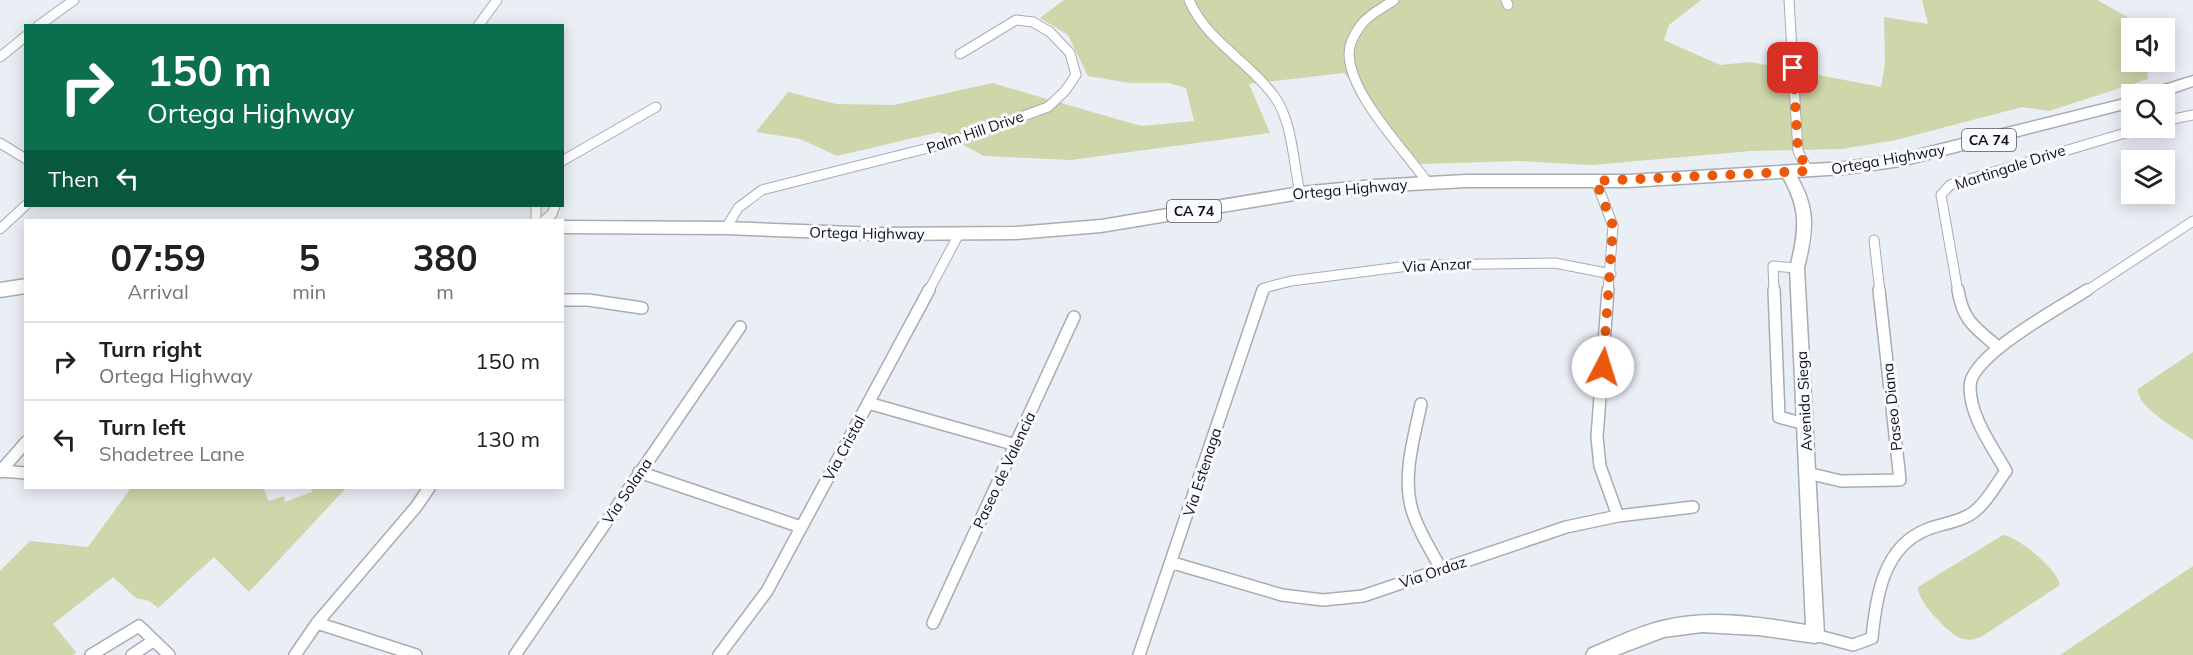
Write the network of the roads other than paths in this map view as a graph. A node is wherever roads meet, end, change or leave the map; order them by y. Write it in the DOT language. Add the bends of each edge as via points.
graph roads {
  1 [pos="74,0"];
  2 [pos="497,0"];
  3 [pos="1189,0"];
  4 [pos="1394,0"];
  5 [pos="1789,0"];
  6 [pos="41,24"];
  7 [pos="479,24"];
  8 [pos="24,38"];
  9 [pos="960,54"];
  10 [pos="0,57"];
  11 [pos="2193,81"];
  12 [pos="2175,87"];
  13 [pos="2121,105"];
  14 [pos="656,107"];
  15 [pos="2193,115"];
  16 [pos="2175,119"];
  17 [pos="2121,134"];
  18 [pos="0,143"];
  19 [pos="24,158"];
  20 [pos="564,160"];
  21 [pos="1808,171"];
  22 [pos="1787,172"];
  23 [pos="1596,181"];
  24 [pos="1427,182"];
  25 [pos="1300,193"];
  26 [pos="24,207"];
  27 [pos="555,207"];
  28 [pos="546,219"];
  29 [pos="2193,221"];
  30 [pos="564,227"];
  31 [pos="726,228"];
  32 [pos="0,229"];
  33 [pos="959,234"];
  34 [pos="1874,240"];
  35 [pos="1797,268"];
  36 [pos="1611,274"];
  37 [pos="24,286"];
  38 [pos="1264,288"];
  39 [pos="0,290"];
  40 [pos="564,300"];
  41 [pos="642,308"];
  42 [pos="1074,317"];
  43 [pos="740,327"];
  44 [pos="1999,348"];
  45 [pos="868,403"];
  46 [pos="1421,404"];
  47 [pos="1805,424"];
  48 [pos="24,444"];
  49 [pos="1016,445"];
  50 [pos="1,471"];
  51 [pos="639,472"];
  52 [pos="24,473"];
  53 [pos="1807,473"];
  54 [pos="428,489"];
  55 [pos="1693,507"];
  56 [pos="1618,516"];
  57 [pos="801,527"];
  58 [pos="1173,563"];
  59 [pos="1441,569"];
  60 [pos="317,623"];
  61 [pos="933,623"];
  62 [pos="1815,635"];
  63 [pos="153,641"];
  64 [pos="91,655"];
  65 [pos="132,655"];
  66 [pos="169,655"];
  67 [pos="295,655"];
  68 [pos="416,655"];
  69 [pos="515,655"];
  70 [pos="718,655"];
  71 [pos="1139,655"];
  72 [pos="1595,655"];
  1 -- 6 [label="street"];
  2 -- 7 [label="street"];
  3 -- 25 [label="street" via="1212,35 1257,77 1281,107"];
  4 -- 24 [label="street" via="1359,28 1349,54 1351,68 1372,106"];
  5 -- 21 [label="street" via="1797,145"];
  8 -- 10 [label="street"];
  9 -- 31 [label="street, Palm Hill Drive" via="1016,20 1033,22 1050,32 1070,53 1076,75 1048,106 952,142 762,190 738,208"];
  11 -- 12 [label="main road"];
  13 -- 21 [label="main road, Ortega Highway / CA 74" via="1900,160"];
  14 -- 20 [label="street"];
  15 -- 16 [label="street"];
  17 -- 44 [label="street, Martingale Drive" via="1950,185 1941,195 1961,310"];
  18 -- 19 [label="street"];
  21 -- 22 [label="main road, Ortega Highway / CA 74"];
  22 -- 23 [label="main road, Ortega Highway / CA 74"];
  22 -- 35 [label="street, Avenida Siega" via="1798,186 1807,217"];
  23 -- 24 [label="main road, Ortega Highway / CA 74"];
  23 -- 36 [label="street" via="1613,226"];
  24 -- 25 [label="main road, Ortega Highway / CA 74"];
  25 -- 33 [label="main road, Ortega Highway / CA 74" via="1101,226"];
  26 -- 32 [label="street"];
  27 -- 28 [label="street"];
  29 -- 44 [label="street"];
  30 -- 31 [label="main road, Ortega Highway / CA 74"];
  31 -- 33 [label="main road, Ortega Highway / CA 74"];
  33 -- 45 [label="street, Via Cristal"];
  34 -- 53 [label="street, Paseo Diana" via="1900,480 1841,481"];
  35 -- 47 [label="street, Avenida Siega"];
  35 -- 47 [label="street" via="1773,266 1779,417"];
  36 -- 38 [label="street, Via Anzar" via="1555,263 1416,265"];
  36 -- 56 [label="street" via="1597,437 1600,466"];
  37 -- 39 [label="main road"];
  38 -- 58 [label="street, Via Estenaga"];
  40 -- 41 [label="street"];
  42 -- 49 [label="street, Paseo de Valencia"];
  43 -- 51 [label="street, Via Solana"];
  44 -- 62 [label="street" via="1970,377 1969,394 2006,471 1974,512 1921,532 1895,554 1881,578 1872,638 1853,645"];
  45 -- 49 [label="street"];
  45 -- 57 [label="street, Via Cristal"];
  46 -- 59 [label="street" via="1409,492 1413,511"];
  47 -- 53 [label="street, Avenida Siega"];
  48 -- 50 [label="street"];
  49 -- 61 [label="street, Paseo de Valencia"];
  50 -- 52 [label="street"];
  51 -- 57 [label="street"];
  51 -- 69 [label="street, Via Solana"];
  53 -- 62 [label="street, Avenida Siega"];
  54 -- 60 [label="street"];
  55 -- 56 [label="street, Via Ordaz"];
  56 -- 59 [label="street, Via Ordaz" via="1566,527"];
  57 -- 70 [label="street, Via Cristal" via="766,591"];
  58 -- 59 [label="street, Via Ordaz" via="1282,595 1323,600 1363,596"];
  58 -- 71 [label="street, Via Estenaga"];
  60 -- 67 [label="street"];
  60 -- 68 [label="street"];
  62 -- 72 [label="street" via="1709,623 1663,630"];
  63 -- 64 [label="street" via="139,626"];
  63 -- 65 [label="street"];
  63 -- 66 [label="street"];
}
